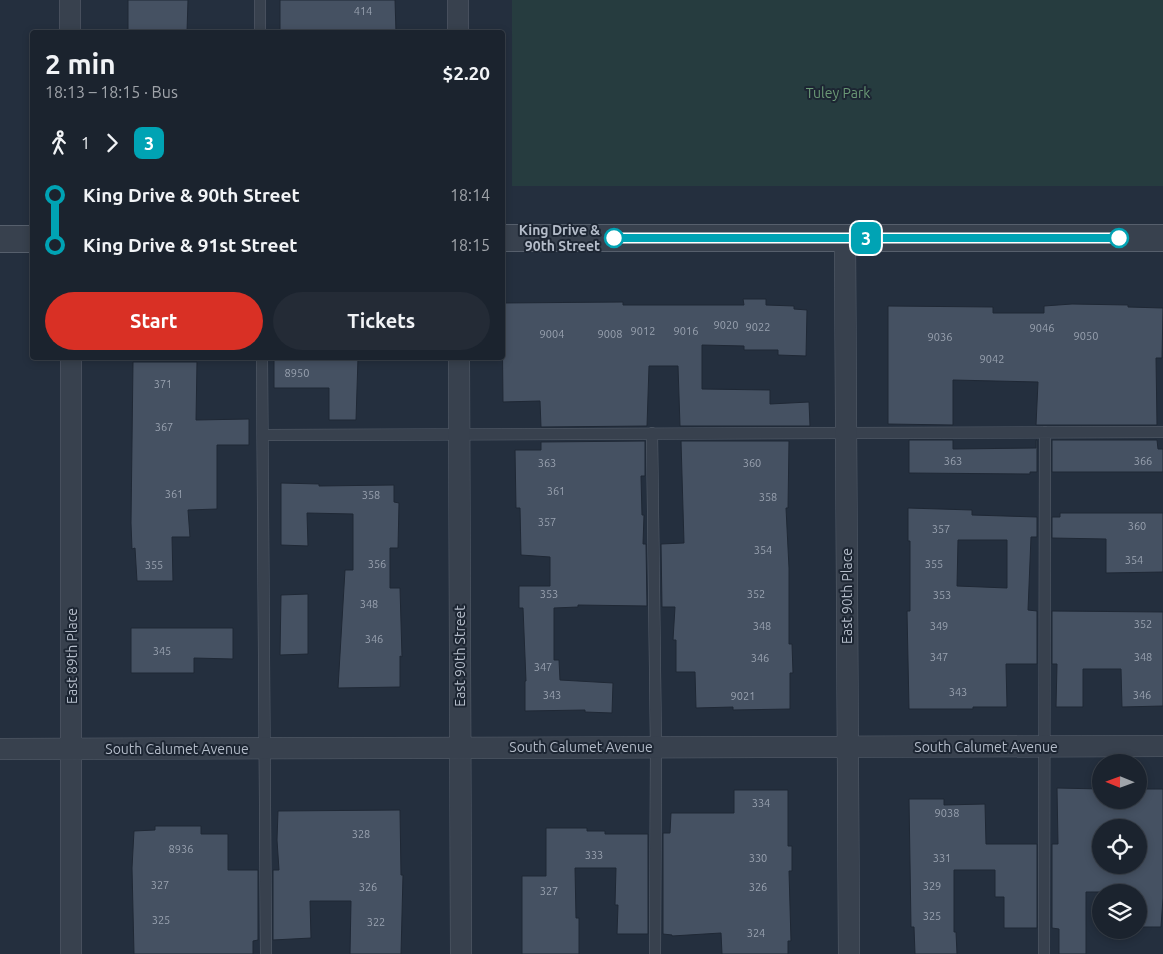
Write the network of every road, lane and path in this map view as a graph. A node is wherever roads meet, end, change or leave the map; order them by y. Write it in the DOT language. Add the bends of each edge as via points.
graph roads {
  1 [pos="70,0"];
  2 [pos="260,0"];
  3 [pos="458,0"];
  4 [pos="70,30"];
  5 [pos="260,30"];
  6 [pos="458,30"];
  7 [pos="505,238"];
  8 [pos="845,238"];
  9 [pos="1163,238"];
  10 [pos="0,239"];
  11 [pos="30,239"];
  12 [pos="71,360"];
  13 [pos="262,360"];
  14 [pos="459,360"];
  15 [pos="1045,432"];
  16 [pos="1163,432"];
  17 [pos="847,433"];
  18 [pos="460,434"];
  19 [pos="652,434"];
  20 [pos="263,435"];
  21 [pos="1163,746"];
  22 [pos="460,747"];
  23 [pos="1044,747"];
  24 [pos="265,748"];
  25 [pos="656,748"];
  26 [pos="847,748"];
  27 [pos="0,749"];
  28 [pos="72,749"];
  29 [pos="71,954"];
  30 [pos="266,954"];
  31 [pos="461,954"];
  32 [pos="655,954"];
  33 [pos="849,954"];
  34 [pos="1044,954"];
  1 -- 4 [label="street"];
  2 -- 5 [label="lane"];
  3 -- 6 [label="street"];
  7 -- 8 [label="street"];
  8 -- 9 [label="street"];
  8 -- 17 [label="street, East 90th Place"];
  10 -- 11 [label="street"];
  12 -- 28 [label="street, East 89th Place"];
  13 -- 20 [label="lane"];
  14 -- 18 [label="street, East 90th Street"];
  15 -- 16 [label="lane"];
  15 -- 17 [label="lane"];
  15 -- 23 [label="lane"];
  17 -- 19 [label="lane"];
  17 -- 26 [label="street, East 90th Place"];
  18 -- 19 [label="lane"];
  18 -- 20 [label="lane"];
  18 -- 22 [label="street, East 90th Street"];
  19 -- 25 [label="lane"];
  20 -- 24 [label="lane"];
  21 -- 23 [label="street, South Calumet Avenue"];
  22 -- 24 [label="street, South Calumet Avenue"];
  22 -- 25 [label="street, South Calumet Avenue"];
  22 -- 31 [label="street, East 90th Street"];
  23 -- 26 [label="street, South Calumet Avenue"];
  23 -- 34 [label="lane"];
  24 -- 28 [label="street, South Calumet Avenue"];
  24 -- 30 [label="lane"];
  25 -- 26 [label="street, South Calumet Avenue"];
  25 -- 32 [label="lane"];
  26 -- 33 [label="street, East 90th Place"];
  27 -- 28 [label="street, South Calumet Avenue"];
  28 -- 29 [label="street, East 89th Place"];
}
